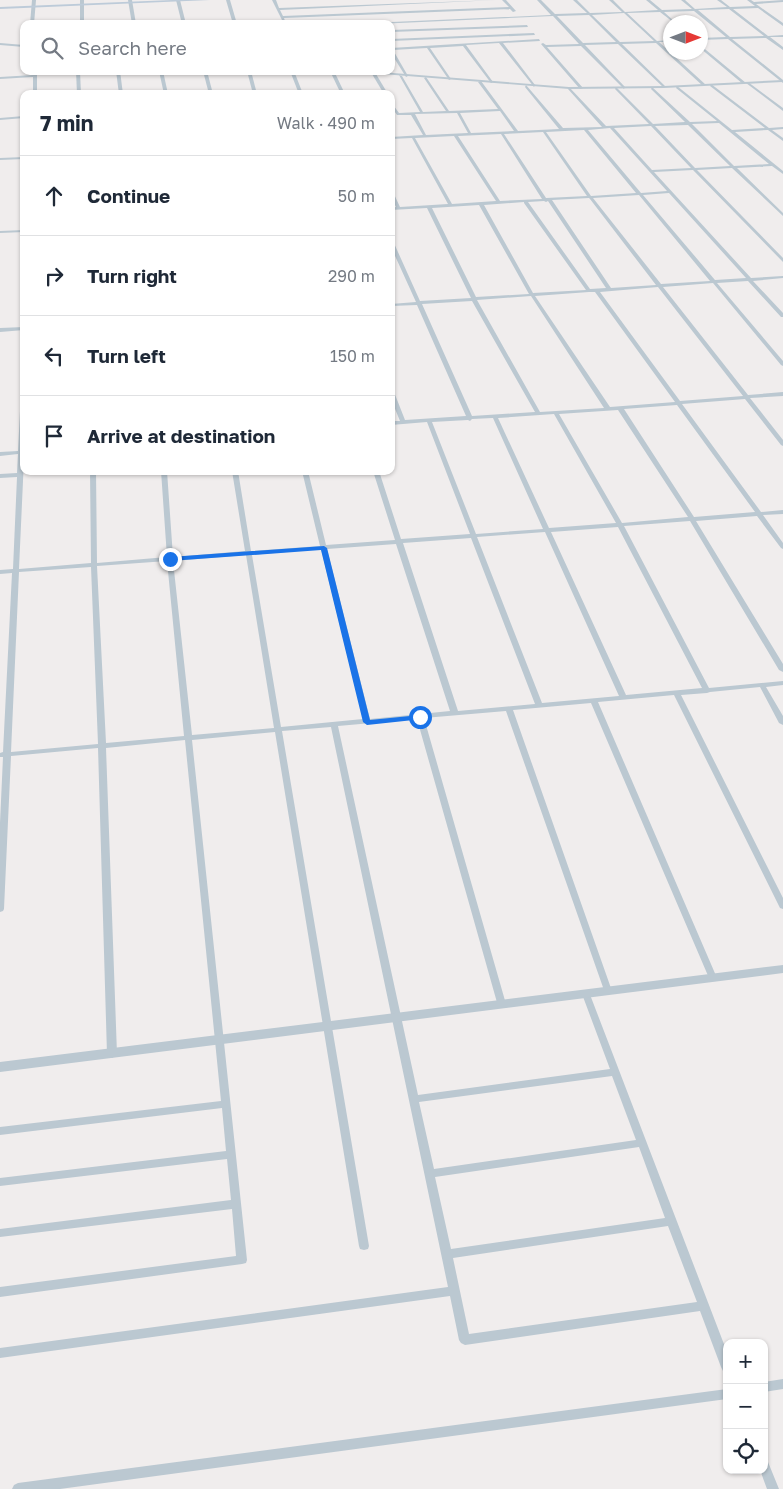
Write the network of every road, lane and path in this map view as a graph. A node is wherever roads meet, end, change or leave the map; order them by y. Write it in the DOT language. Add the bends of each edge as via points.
graph roads {
  1 [pos="34,0"];
  2 [pos="208,0"];
  3 [pos="228,0"];
  4 [pos="274,0"];
  5 [pos="495,0"];
  6 [pos="504,0"];
  7 [pos="539,0"];
  8 [pos="575,0"];
  9 [pos="611,0"];
  10 [pos="648,0"];
  11 [pos="683,0"];
  12 [pos="719,0"];
  13 [pos="749,0"];
  14 [pos="178,1"];
  15 [pos="783,1"];
  16 [pos="82,2"];
  17 [pos="130,2"];
  18 [pos="417,2"];
  19 [pos="753,3"];
  20 [pos="33,6"];
  21 [pos="758,7"];
  22 [pos="0,8"];
  23 [pos="278,8"];
  24 [pos="512,8"];
  25 [pos="730,8"];
  26 [pos="695,10"];
  27 [pos="661,11"];
  28 [pos="425,12"];
  29 [pos="625,12"];
  30 [pos="590,14"];
  31 [pos="554,15"];
  32 [pos="666,15"];
  33 [pos="282,17"];
  34 [pos="519,17"];
  35 [pos="32,20"];
  36 [pos="82,20"];
  37 [pos="133,20"];
  38 [pos="183,20"];
  39 [pos="234,20"];
  40 [pos="283,20"];
  41 [pos="432,20"];
  42 [pos="395,22"];
  43 [pos="783,25"];
  44 [pos="527,26"];
  45 [pos="439,30"];
  46 [pos="395,32"];
  47 [pos="534,34"];
  48 [pos="783,36"];
  49 [pos="767,37"];
  50 [pos="446,38"];
  51 [pos="730,38"];
  52 [pos="708,39"];
  53 [pos="395,40"];
  54 [pos="539,40"];
  55 [pos="656,41"];
  56 [pos="663,41"];
  57 [pos="500,42"];
  58 [pos="619,43"];
  59 [pos="0,44"];
  60 [pos="582,44"];
  61 [pos="452,45"];
  62 [pos="464,45"];
  63 [pos="20,46"];
  64 [pos="544,46"];
  65 [pos="428,47"];
  66 [pos="395,49"];
  67 [pos="783,49"];
  68 [pos="708,53"];
  69 [pos="395,58"];
  70 [pos="26,75"];
  71 [pos="35,75"];
  72 [pos="78,75"];
  73 [pos="119,75"];
  74 [pos="162,75"];
  75 [pos="206,75"];
  76 [pos="250,75"];
  77 [pos="293,75"];
  78 [pos="334,75"];
  79 [pos="375,75"];
  80 [pos="388,75"];
  81 [pos="403,76"];
  82 [pos="0,78"];
  83 [pos="426,78"];
  84 [pos="449,79"];
  85 [pos="783,81"];
  86 [pos="480,82"];
  87 [pos="490,82"];
  88 [pos="745,83"];
  89 [pos="707,85"];
  90 [pos="526,86"];
  91 [pos="534,86"];
  92 [pos="664,87"];
  93 [pos="677,87"];
  94 [pos="569,88"];
  95 [pos="580,88"];
  96 [pos="616,88"];
  97 [pos="624,88"];
  98 [pos="652,88"];
  99 [pos="35,90"];
  100 [pos="79,90"];
  101 [pos="120,90"];
  102 [pos="165,90"];
  103 [pos="210,90"];
  104 [pos="254,90"];
  105 [pos="299,90"];
  106 [pos="341,90"];
  107 [pos="384,90"];
  108 [pos="395,109"];
  109 [pos="501,110"];
  110 [pos="783,110"];
  111 [pos="448,112"];
  112 [pos="458,112"];
  113 [pos="422,113"];
  114 [pos="413,114"];
  115 [pos="20,117"];
  116 [pos="0,119"];
  117 [pos="720,122"];
  118 [pos="690,123"];
  119 [pos="652,125"];
  120 [pos="611,127"];
  121 [pos="605,128"];
  122 [pos="783,128"];
  123 [pos="585,129"];
  124 [pos="769,129"];
  125 [pos="562,130"];
  126 [pos="544,131"];
  127 [pos="731,131"];
  128 [pos="517,132"];
  129 [pos="502,133"];
  130 [pos="470,134"];
  131 [pos="455,135"];
  132 [pos="425,136"];
  133 [pos="413,137"];
  134 [pos="395,138"];
  135 [pos="783,140"];
  136 [pos="20,158"];
  137 [pos="0,159"];
  138 [pos="774,165"];
  139 [pos="735,168"];
  140 [pos="695,169"];
  141 [pos="650,171"];
  142 [pos="783,173"];
  143 [pos="670,192"];
  144 [pos="642,195"];
  145 [pos="591,198"];
  146 [pos="395,200"];
  147 [pos="548,201"];
  148 [pos="526,202"];
  149 [pos="499,203"];
  150 [pos="481,204"];
  151 [pos="451,206"];
  152 [pos="429,207"];
  153 [pos="395,209"];
  154 [pos="399,209"];
  155 [pos="783,215"];
  156 [pos="20,231"];
  157 [pos="0,232"];
  158 [pos="395,250"];
  159 [pos="783,261"];
  160 [pos="783,277"];
  161 [pos="750,280"];
  162 [pos="715,282"];
  163 [pos="660,286"];
  164 [pos="597,290"];
  165 [pos="610,290"];
  166 [pos="589,291"];
  167 [pos="532,295"];
  168 [pos="474,299"];
  169 [pos="419,303"];
  170 [pos="395,305"];
  171 [pos="783,316"];
  172 [pos="20,328"];
  173 [pos="0,330"];
  174 [pos="783,364"];
  175 [pos="783,394"];
  176 [pos="746,396"];
  177 [pos="395,402"];
  178 [pos="680,404"];
  179 [pos="620,408"];
  180 [pos="608,410"];
  181 [pos="556,413"];
  182 [pos="539,414"];
  183 [pos="494,417"];
  184 [pos="470,420"];
  185 [pos="429,421"];
  186 [pos="403,422"];
  187 [pos="395,423"];
  188 [pos="783,444"];
  189 [pos="20,452"];
  190 [pos="0,454"];
  191 [pos="20,475"];
  192 [pos="93,475"];
  193 [pos="164,475"];
  194 [pos="236,475"];
  195 [pos="306,475"];
  196 [pos="377,475"];
  197 [pos="0,476"];
  198 [pos="783,512"];
  199 [pos="760,514"];
  200 [pos="692,519"];
  201 [pos="620,525"];
  202 [pos="547,530"];
  203 [pos="474,535"];
  204 [pos="400,541"];
  205 [pos="783,547"];
  206 [pos="324,548"];
  207 [pos="248,553"];
  208 [pos="170,559"];
  209 [pos="94,564"];
  210 [pos="17,570"];
  211 [pos="0,572"];
  212 [pos="783,670"];
  213 [pos="783,683"];
  214 [pos="762,685"];
  215 [pos="707,690"];
  216 [pos="677,693"];
  217 [pos="624,698"];
  218 [pos="594,701"];
  219 [pos="540,706"];
  220 [pos="509,709"];
  221 [pos="454,714"];
  222 [pos="420,717"];
  223 [pos="367,722"];
  224 [pos="783,723"];
  225 [pos="334,725"];
  226 [pos="279,729"];
  227 [pos="190,738"];
  228 [pos="102,747"];
  229 [pos="4,755"];
  230 [pos="783,906"];
  231 [pos="0,909"];
  232 [pos="783,969"];
  233 [pos="713,978"];
  234 [pos="608,991"];
  235 [pos="586,994"];
  236 [pos="501,1004"];
  237 [pos="396,1018"];
  238 [pos="326,1026"];
  239 [pos="219,1040"];
  240 [pos="112,1054"];
  241 [pos="0,1067"];
  242 [pos="616,1072"];
  243 [pos="414,1099"];
  244 [pos="225,1104"];
  245 [pos="0,1130"];
  246 [pos="642,1143"];
  247 [pos="231,1154"];
  248 [pos="430,1174"];
  249 [pos="0,1182"];
  250 [pos="236,1204"];
  251 [pos="672,1221"];
  252 [pos="0,1233"];
  253 [pos="364,1246"];
  254 [pos="447,1254"];
  255 [pos="455,1291"];
  256 [pos="0,1292"];
  257 [pos="704,1306"];
  258 [pos="0,1353"];
  259 [pos="723,1356"];
  260 [pos="783,1384"];
  261 [pos="768,1386"];
  262 [pos="723,1395"];
  263 [pos="767,1474"];
  264 [pos="18,1489"];
  265 [pos="773,1489"];
  1 -- 20 [label="street"];
  2 -- 14 [label="main road"];
  3 -- 39 [label="street"];
  4 -- 23 [label="street"];
  5 -- 18 [label="street"];
  6 -- 24 [label="street"];
  7 -- 31 [label="street"];
  8 -- 30 [label="street"];
  9 -- 29 [label="street"];
  10 -- 27 [label="street"];
  11 -- 26 [label="street"];
  12 -- 25 [label="street"];
  13 -- 19 [label="street"];
  14 -- 17 [label="main road"];
  14 -- 38 [label="street"];
  15 -- 19 [label="street"];
  16 -- 17 [label="main road"];
  16 -- 20 [label="main road"];
  16 -- 36 [label="street"];
  17 -- 37 [label="street"];
  18 -- 23 [label="street"];
  18 -- 28 [label="street"];
  19 -- 21 [label="street"];
  20 -- 22 [label="main road"];
  20 -- 35 [label="street"];
  21 -- 25 [label="street"];
  21 -- 43 [label="street"];
  23 -- 33 [label="street"];
  24 -- 28 [label="street"];
  24 -- 34 [label="street"];
  25 -- 26 [label="street"];
  25 -- 49 [label="street"];
  26 -- 27 [label="street"];
  26 -- 51 [label="street"];
  27 -- 29 [label="street"];
  27 -- 32 [label="street"];
  28 -- 33 [label="street"];
  28 -- 41 [label="street"];
  29 -- 30 [label="street"];
  29 -- 55 [label="street"];
  30 -- 31 [label="street"];
  30 -- 58 [label="street"];
  31 -- 34 [label="street"];
  31 -- 60 [label="street"];
  33 -- 40 [label="street"];
  34 -- 41 [label="street"];
  34 -- 44 [label="street"];
  41 -- 42 [label="street"];
  41 -- 45 [label="street"];
  44 -- 45 [label="street"];
  44 -- 47 [label="street"];
  45 -- 46 [label="street"];
  45 -- 50 [label="street"];
  47 -- 50 [label="street"];
  47 -- 54 [label="street"];
  48 -- 49 [label="street"];
  49 -- 51 [label="street"];
  49 -- 67 [label="street"];
  50 -- 53 [label="street"];
  50 -- 61 [label="street"];
  51 -- 52 [label="street"];
  51 -- 85 [label="street"];
  54 -- 57 [label="street"];
  54 -- 64 [label="street"];
  55 -- 56 [label="street"];
  55 -- 58 [label="street"];
  55 -- 89 [label="street"];
  57 -- 62 [label="street"];
  57 -- 91 [label="street"];
  58 -- 60 [label="street"];
  58 -- 92 [label="street"];
  59 -- 63 [label="street"];
  60 -- 64 [label="street"];
  60 -- 97 [label="street"];
  61 -- 62 [label="street"];
  61 -- 65 [label="street"];
  62 -- 87 [label="street"];
  64 -- 95 [label="street"];
  65 -- 66 [label="street"];
  65 -- 84 [label="street"];
  68 -- 88 [label="street"];
  69 -- 81 [label="street"];
  70 -- 82 [label="street"];
  71 -- 99 [label="street"];
  72 -- 100 [label="street"];
  73 -- 101 [label="street"];
  74 -- 102 [label="street"];
  75 -- 103 [label="street"];
  76 -- 104 [label="street"];
  77 -- 105 [label="street"];
  78 -- 106 [label="street"];
  79 -- 107 [label="street"];
  80 -- 81 [label="street"];
  81 -- 83 [label="street"];
  81 -- 113 [label="street"];
  83 -- 84 [label="street"];
  83 -- 111 [label="street"];
  84 -- 86 [label="street"];
  85 -- 88 [label="street"];
  86 -- 87 [label="street"];
  86 -- 109 [label="street"];
  87 -- 90 [label="street"];
  88 -- 89 [label="street"];
  88 -- 110 [label="street"];
  89 -- 93 [label="street"];
  89 -- 124 [label="street"];
  90 -- 91 [label="street"];
  90 -- 125 [label="street"];
  91 -- 94 [label="street"];
  92 -- 93 [label="street"];
  92 -- 98 [label="street"];
  93 -- 117 [label="street"];
  94 -- 95 [label="street"];
  94 -- 121 [label="street"];
  95 -- 96 [label="street"];
  96 -- 97 [label="street"];
  96 -- 119 [label="street"];
  97 -- 98 [label="street"];
  98 -- 118 [label="street"];
  108 -- 114 [label="street" via="398,114"];
  109 -- 112 [label="street"];
  109 -- 128 [label="street"];
  111 -- 112 [label="street"];
  111 -- 113 [label="street"];
  112 -- 130 [label="street"];
  113 -- 114 [label="street"];
  114 -- 132 [label="street"];
  115 -- 116 [label="street"];
  117 -- 118 [label="street"];
  117 -- 127 [label="street"];
  118 -- 119 [label="street"];
  118 -- 139 [label="street"];
  119 -- 120 [label="street"];
  119 -- 140 [label="street"];
  120 -- 121 [label="street"];
  120 -- 141 [label="street"];
  121 -- 123 [label="street"];
  122 -- 124 [label="street"];
  123 -- 125 [label="street"];
  123 -- 144 [label="street"];
  124 -- 127 [label="street"];
  124 -- 135 [label="street"];
  125 -- 126 [label="street"];
  126 -- 128 [label="street"];
  126 -- 145 [label="street"];
  127 -- 138 [label="street"];
  128 -- 129 [label="street"];
  129 -- 130 [label="street"];
  129 -- 147 [label="street"];
  130 -- 131 [label="street"];
  131 -- 132 [label="street"];
  131 -- 149 [label="street"];
  132 -- 133 [label="street"];
  133 -- 134 [label="street"];
  133 -- 151 [label="street"];
  136 -- 137 [label="street"];
  138 -- 139 [label="street"];
  138 -- 142 [label="street"];
  139 -- 140 [label="street"];
  139 -- 155 [label="street"];
  140 -- 141 [label="street"];
  140 -- 159 [label="street"];
  141 -- 143 [label="street"];
  143 -- 144 [label="street"];
  143 -- 161 [label="street"];
  144 -- 145 [label="street"];
  144 -- 162 [label="street"];
  145 -- 147 [label="street"];
  145 -- 163 [label="street"];
  146 -- 154 [label="street"];
  147 -- 148 [label="street"];
  147 -- 165 [label="street"];
  148 -- 149 [label="street"];
  148 -- 166 [label="street"];
  149 -- 150 [label="street"];
  150 -- 151 [label="street"];
  150 -- 167 [label="street"];
  151 -- 152 [label="street"];
  152 -- 154 [label="street"];
  152 -- 168 [label="street"];
  153 -- 154 [label="street"];
  156 -- 157 [label="street"];
  158 -- 169 [label="street"];
  160 -- 161 [label="street"];
  161 -- 162 [label="street"];
  161 -- 171 [label="street"];
  162 -- 163 [label="street"];
  162 -- 174 [label="street"];
  163 -- 165 [label="street"];
  163 -- 176 [label="street"];
  164 -- 165 [label="street"];
  164 -- 166 [label="street"];
  164 -- 178 [label="street"];
  166 -- 167 [label="street"];
  167 -- 168 [label="street"];
  167 -- 180 [label="street"];
  168 -- 169 [label="street"];
  168 -- 182 [label="street"];
  169 -- 170 [label="street"];
  169 -- 184 [label="street"];
  172 -- 173 [label="street"];
  175 -- 176 [label="street"];
  176 -- 178 [label="street"];
  176 -- 188 [label="street"];
  177 -- 186 [label="street"];
  178 -- 179 [label="street"];
  178 -- 199 [label="street"];
  179 -- 180 [label="street"];
  179 -- 200 [label="street"];
  180 -- 181 [label="street"];
  181 -- 182 [label="street"];
  181 -- 201 [label="street"];
  182 -- 183 [label="street"];
  183 -- 184 [label="street"];
  183 -- 202 [label="street"];
  184 -- 185 [label="street"];
  185 -- 186 [label="street"];
  185 -- 203 [label="street"];
  186 -- 187 [label="street"];
  189 -- 190 [label="street"];
  191 -- 197 [label="street"];
  191 -- 210 [label="street"];
  192 -- 209 [label="street"];
  193 -- 208 [label="street"];
  194 -- 207 [label="street"];
  195 -- 206 [label="street"];
  196 -- 204 [label="street"];
  198 -- 199 [label="street"];
  199 -- 200 [label="street"];
  199 -- 205 [label="street"];
  200 -- 201 [label="street"];
  200 -- 212 [label="street"];
  201 -- 202 [label="street"];
  201 -- 215 [label="street"];
  202 -- 203 [label="street"];
  202 -- 217 [label="street"];
  203 -- 204 [label="street"];
  203 -- 219 [label="street"];
  204 -- 206 [label="street"];
  204 -- 221 [label="street"];
  206 -- 207 [label="street"];
  206 -- 223 [label="street"];
  207 -- 208 [label="street"];
  207 -- 226 [label="street"];
  208 -- 209 [label="street"];
  208 -- 227 [label="street"];
  209 -- 210 [label="street"];
  209 -- 228 [label="street"];
  210 -- 211 [label="street"];
  210 -- 229 [label="street"];
  213 -- 214 [label="street"];
  214 -- 215 [label="street"];
  214 -- 224 [label="street"];
  215 -- 216 [label="street"];
  216 -- 217 [label="street"];
  216 -- 230 [label="street"];
  217 -- 218 [label="street"];
  218 -- 219 [label="street"];
  218 -- 233 [label="street"];
  219 -- 220 [label="street"];
  220 -- 221 [label="street"];
  220 -- 234 [label="street"];
  221 -- 222 [label="street"];
  222 -- 223 [label="street"];
  222 -- 236 [label="street"];
  223 -- 225 [label="street"];
  225 -- 226 [label="street"];
  225 -- 237 [label="street"];
  226 -- 227 [label="street"];
  226 -- 238 [label="street"];
  227 -- 228 [label="street"];
  227 -- 239 [label="street"];
  228 -- 229 [label="street"];
  228 -- 240 [label="street"];
  229 -- 231 [label="street"];
  232 -- 233 [label="street"];
  233 -- 234 [label="street"];
  234 -- 235 [label="street"];
  235 -- 236 [label="street"];
  235 -- 242 [label="street"];
  236 -- 237 [label="street"];
  237 -- 238 [label="street"];
  237 -- 243 [label="street"];
  238 -- 239 [label="street"];
  238 -- 253 [label="street"];
  239 -- 240 [label="street"];
  239 -- 244 [label="street"];
  240 -- 241 [label="street"];
  242 -- 243 [label="street"];
  242 -- 246 [label="street"];
  243 -- 248 [label="street"];
  244 -- 245 [label="street"];
  244 -- 247 [label="street"];
  246 -- 248 [label="street"];
  246 -- 251 [label="street"];
  247 -- 249 [label="street"];
  247 -- 250 [label="street"];
  248 -- 254 [label="street"];
  250 -- 252 [label="street"];
  250 -- 256 [label="street" via="242,1260"];
  251 -- 254 [label="street"];
  251 -- 257 [label="street"];
  254 -- 255 [label="street"];
  255 -- 257 [label="street" via="465,1340"];
  255 -- 258 [label="street"];
  257 -- 259 [label="street"];
  260 -- 261 [label="street"];
  262 -- 264 [label="street"];
  263 -- 265 [label="street"];
}
